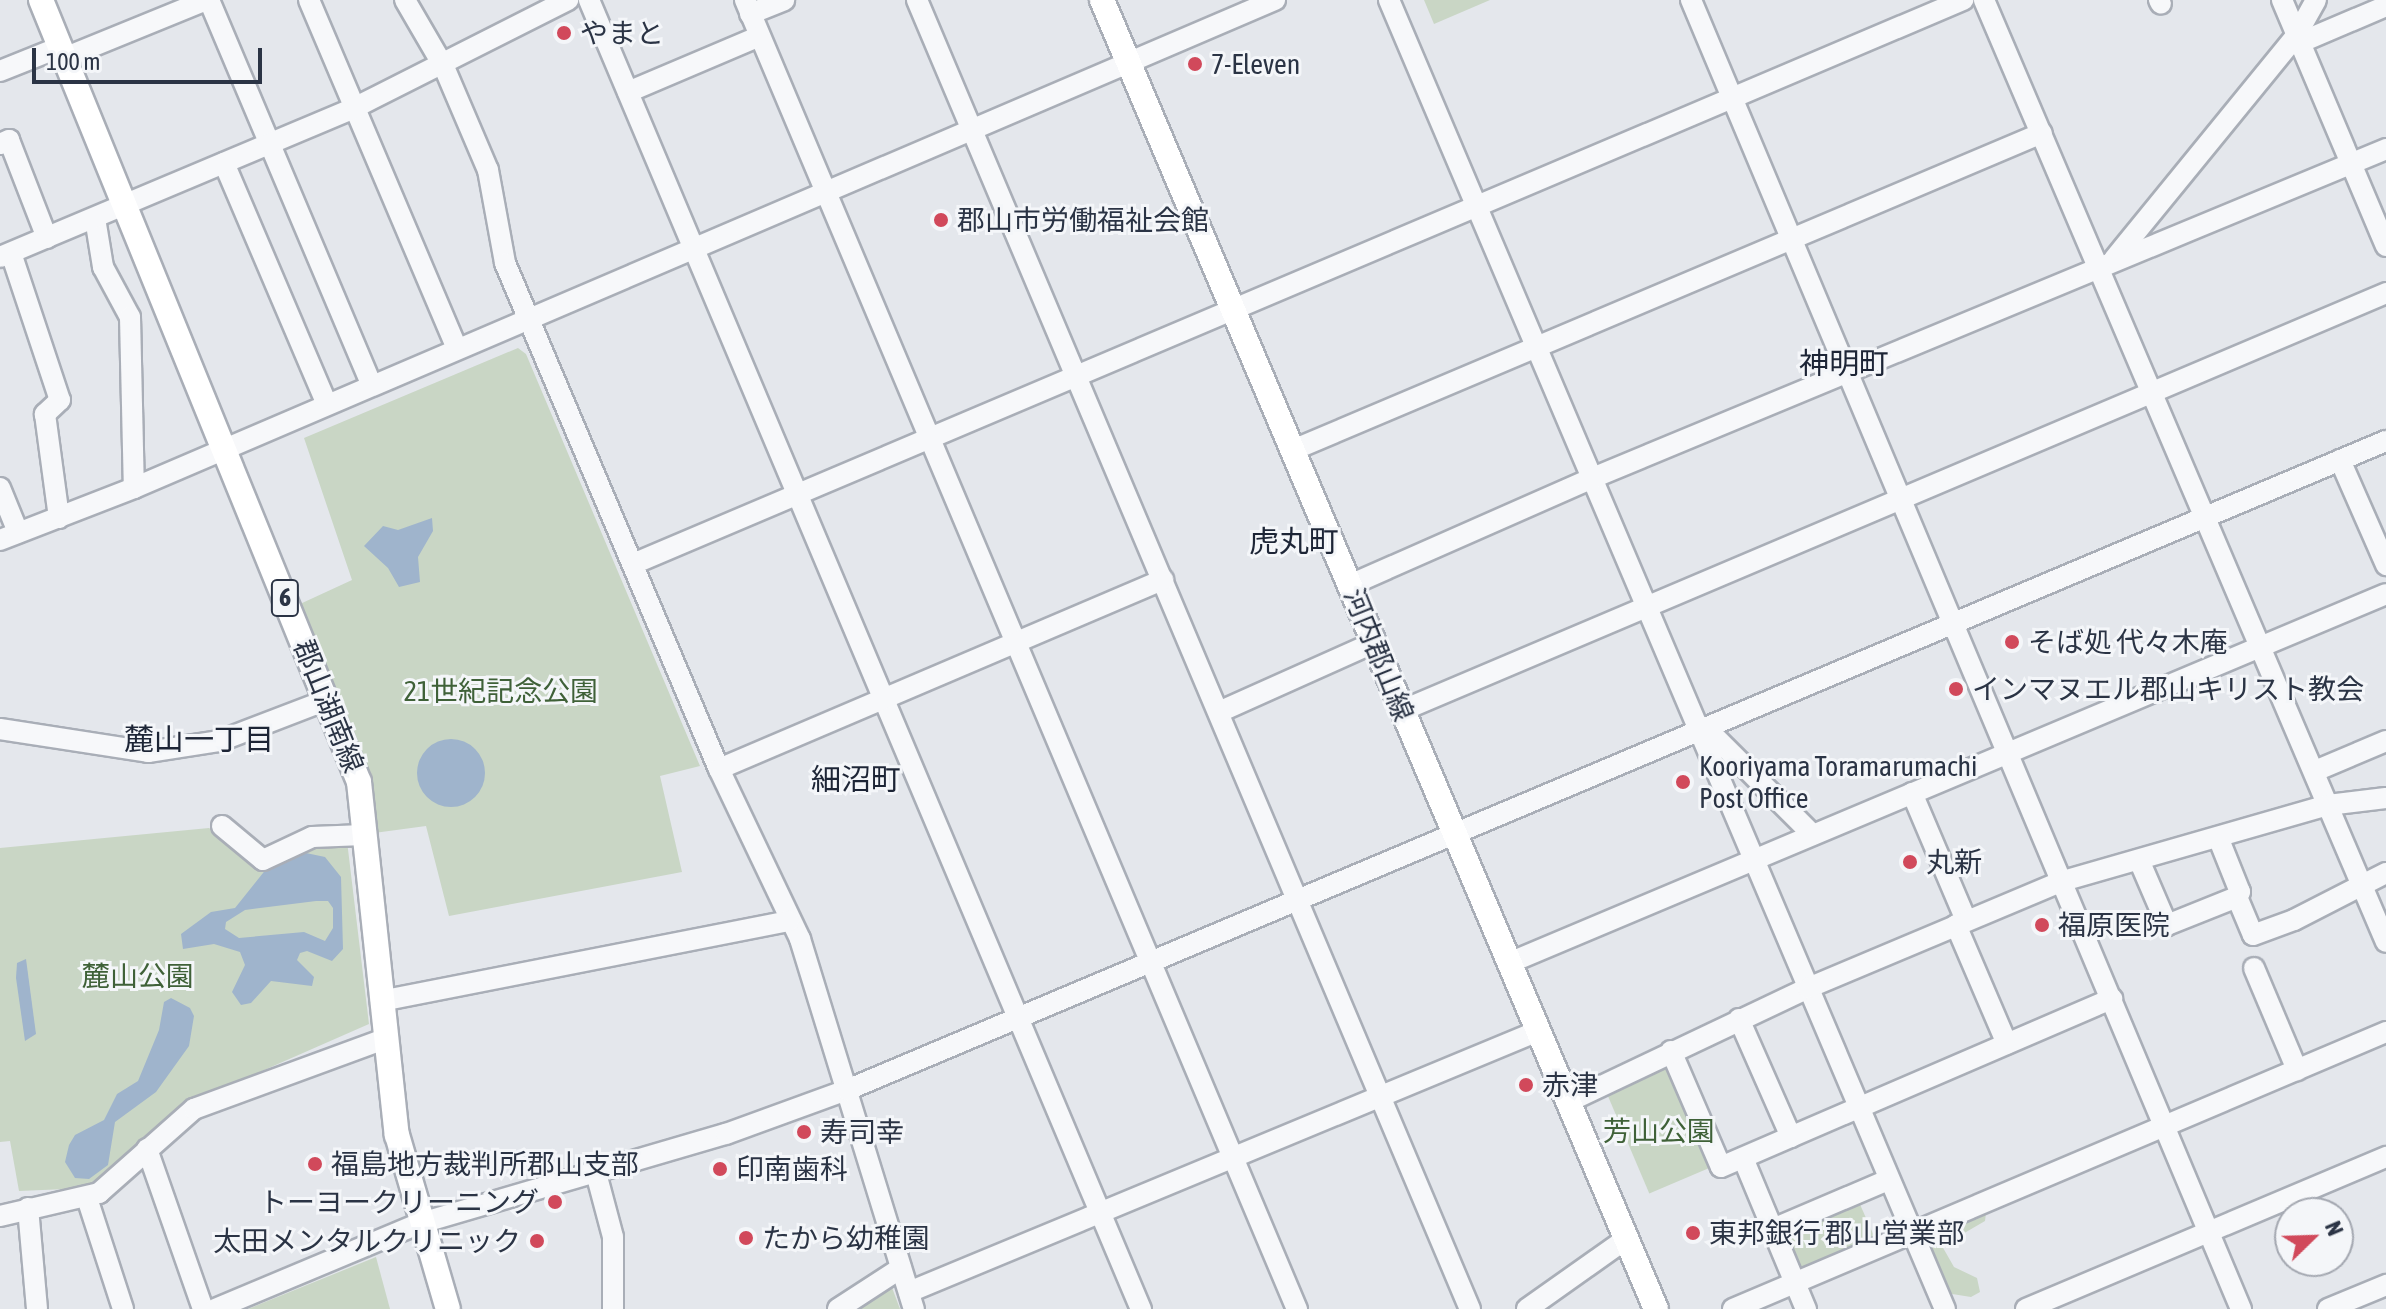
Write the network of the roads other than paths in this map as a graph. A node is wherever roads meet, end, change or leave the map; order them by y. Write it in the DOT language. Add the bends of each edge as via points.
graph roads {
  1 [pos="41,0"];
  2 [pos="208,0"];
  3 [pos="309,0"];
  4 [pos="405,0"];
  5 [pos="568,0"];
  6 [pos="589,0"];
  7 [pos="784,0"];
  8 [pos="917,0"];
  9 [pos="1102,0"];
  10 [pos="1275,0"];
  11 [pos="1389,0"];
  12 [pos="1691,0"];
  13 [pos="1963,0"];
  14 [pos="1984,0"];
  15 [pos="2282,0"];
  16 [pos="2316,0"];
  17 [pos="2386,6"];
  18 [pos="748,7"];
  19 [pos="760,36"];
  20 [pos="2298,39"];
  21 [pos="62,52"];
  22 [pos="1128,63"];
  23 [pos="444,67"];
  24 [pos="0,71"];
  25 [pos="628,92"];
  26 [pos="1731,98"];
  27 [pos="354,108"];
  28 [pos="972,129"];
  29 [pos="2042,133"];
  30 [pos="0,144"];
  31 [pos="271,144"];
  32 [pos="2386,149"];
  33 [pos="224,163"];
  34 [pos="2351,163"];
  35 [pos="825,193"];
  36 [pos="1476,204"];
  37 [pos="124,206"];
  38 [pos="95,218"];
  39 [pos="47,238"];
  40 [pos="1790,238"];
  41 [pos="2386,246"];
  42 [pos="694,247"];
  43 [pos="6,255"];
  44 [pos="2106,265"];
  45 [pos="2386,293"];
  46 [pos="1233,311"];
  47 [pos="529,318"];
  48 [pos="1536,346"];
  49 [pos="457,349"];
  50 [pos="1847,372"];
  51 [pos="1074,377"];
  52 [pos="372,385"];
  53 [pos="2154,391"];
  54 [pos="327,404"];
  55 [pos="928,438"];
  56 [pos="2386,441"];
  57 [pos="225,448"];
  58 [pos="1293,450"];
  59 [pos="2340,460"];
  60 [pos="1595,477"];
  61 [pos="0,488"];
  62 [pos="134,488"];
  63 [pos="798,494"];
  64 [pos="1899,501"];
  65 [pos="2207,516"];
  66 [pos="59,518"];
  67 [pos="9,536"];
  68 [pos="633,564"];
  69 [pos="2386,565"];
  70 [pos="1163,580"];
  71 [pos="1350,585"];
  72 [pos="2386,594"];
  73 [pos="1646,604"];
  74 [pos="1953,622"];
  75 [pos="1373,643"];
  76 [pos="1013,645"];
  77 [pos="2262,645"];
  78 [pos="884,698"];
  79 [pos="327,700"];
  80 [pos="1401,711"];
  81 [pos="1219,712"];
  82 [pos="0,729"];
  83 [pos="1703,729"];
  84 [pos="2386,741"];
  85 [pos="2007,753"];
  86 [pos="719,769"];
  87 [pos="2315,771"];
  88 [pos="1912,793"];
  89 [pos="2386,798"];
  90 [pos="2328,805"];
  91 [pos="222,826"];
  92 [pos="1454,833"];
  93 [pos="364,835"];
  94 [pos="1813,835"];
  95 [pos="2218,837"];
  96 [pos="1754,859"];
  97 [pos="2139,860"];
  98 [pos="2386,873"];
  99 [pos="2063,881"];
  100 [pos="2361,882"];
  101 [pos="2237,897"];
  102 [pos="1296,900"];
  103 [pos="789,921"];
  104 [pos="1961,922"];
  105 [pos="2386,942"];
  106 [pos="1149,961"];
  107 [pos="1509,963"];
  108 [pos="2254,968"];
  109 [pos="1808,988"];
  110 [pos="2112,999"];
  111 [pos="381,1001"];
  112 [pos="1018,1018"];
  113 [pos="1739,1019"];
  114 [pos="1538,1031"];
  115 [pos="2386,1032"];
  116 [pos="384,1039"];
  117 [pos="2007,1044"];
  118 [pos="1671,1051"];
  119 [pos="2297,1070"];
  120 [pos="847,1090"];
  121 [pos="1379,1096"];
  122 [pos="1568,1102"];
  123 [pos="1857,1108"];
  124 [pos="2165,1125"];
  125 [pos="1791,1137"];
  126 [pos="147,1149"];
  127 [pos="1234,1157"];
  128 [pos="2386,1157"];
  129 [pos="1743,1158"];
  130 [pos="596,1173"];
  131 [pos="1888,1180"];
  132 [pos="87,1198"];
  133 [pos="28,1208"];
  134 [pos="1100,1213"];
  135 [pos="0,1216"];
  136 [pos="421,1223"];
  137 [pos="1773,1229"];
  138 [pos="2209,1232"];
  139 [pos="1912,1233"];
  140 [pos="1626,1239"];
  141 [pos="901,1268"];
  142 [pos="1795,1283"];
  143 [pos="2386,1285"];
  144 [pos="912,1300"];
  145 [pos="37,1309"];
  146 [pos="123,1309"];
  147 [pos="203,1309"];
  148 [pos="215,1309"];
  149 [pos="448,1309"];
  150 [pos="613,1309"];
  151 [pos="838,1309"];
  152 [pos="1141,1309"];
  153 [pos="1297,1309"];
  154 [pos="1470,1309"];
  155 [pos="1527,1309"];
  156 [pos="1656,1309"];
  157 [pos="1733,1309"];
  158 [pos="1806,1309"];
  159 [pos="1945,1309"];
  160 [pos="2026,1309"];
  161 [pos="2241,1309"];
  162 [pos="2328,1309"];
  1 -- 21 [label="main road, 郡山湖南線 / 6"];
  2 -- 21 [label="street"];
  2 -- 31 [label="street"];
  3 -- 27 [label="street"];
  4 -- 23 [label="street"];
  5 -- 23 [label="street"];
  6 -- 25 [label="street"];
  7 -- 18 [label="street"];
  8 -- 28 [label="street"];
  9 -- 22 [label="main road, 河内郡山線"];
  10 -- 22 [label="street"];
  11 -- 36 [label="street"];
  12 -- 26 [label="street"];
  13 -- 26 [label="street"];
  14 -- 29 [label="street"];
  15 -- 20 [label="street"];
  16 -- 20 [label="street"];
  17 -- 20 [label="street"];
  18 -- 19 [label="street"];
  19 -- 25 [label="street"];
  19 -- 35 [label="street"];
  20 -- 34 [label="street"];
  20 -- 44 [label="street"];
  21 -- 24 [label="street"];
  21 -- 37 [label="main road, 郡山湖南線 / 6"];
  22 -- 28 [label="street"];
  22 -- 46 [label="main road, 河内郡山線"];
  23 -- 27 [label="street"];
  23 -- 47 [label="street" via="488,170 505,263"];
  25 -- 42 [label="street"];
  26 -- 36 [label="street"];
  26 -- 40 [label="street"];
  27 -- 31 [label="street"];
  27 -- 49 [label="street"];
  28 -- 35 [label="street"];
  28 -- 51 [label="street"];
  29 -- 40 [label="street"];
  29 -- 44 [label="street"];
  30 -- 39 [label="street" via="9,140"];
  31 -- 33 [label="street"];
  31 -- 52 [label="street"];
  32 -- 34 [label="street"];
  33 -- 37 [label="street"];
  33 -- 54 [label="street"];
  34 -- 41 [label="street"];
  34 -- 44 [label="street"];
  35 -- 42 [label="street"];
  35 -- 55 [label="street"];
  36 -- 46 [label="street"];
  36 -- 48 [label="street"];
  37 -- 38 [label="street"];
  37 -- 57 [label="main road, 郡山湖南線 / 6"];
  38 -- 39 [label="street"];
  38 -- 62 [label="street" via="103,267 130,317"];
  39 -- 43 [label="street"];
  40 -- 48 [label="street"];
  40 -- 50 [label="street"];
  42 -- 47 [label="street"];
  42 -- 63 [label="street"];
  43 -- 66 [label="street" via="60,400 45,414"];
  44 -- 50 [label="street"];
  44 -- 53 [label="street"];
  45 -- 53 [label="street"];
  46 -- 51 [label="street"];
  46 -- 58 [label="main road, 河内郡山線"];
  47 -- 49 [label="street"];
  47 -- 68 [label="street"];
  48 -- 58 [label="street"];
  48 -- 60 [label="street"];
  49 -- 52 [label="street"];
  50 -- 60 [label="street"];
  50 -- 64 [label="street"];
  51 -- 55 [label="street"];
  51 -- 70 [label="street"];
  52 -- 54 [label="street"];
  53 -- 64 [label="street"];
  53 -- 65 [label="street"];
  54 -- 57 [label="street"];
  55 -- 63 [label="street"];
  55 -- 76 [label="street"];
  56 -- 59 [label="street"];
  57 -- 62 [label="street"];
  57 -- 79 [label="main road, 郡山湖南線 / 6"];
  58 -- 71 [label="main road, 河内郡山線"];
  59 -- 65 [label="street"];
  59 -- 69 [label="street"];
  60 -- 71 [label="street"];
  60 -- 73 [label="street"];
  61 -- 67 [label="street"];
  62 -- 66 [label="street"];
  63 -- 68 [label="street"];
  63 -- 78 [label="street"];
  64 -- 73 [label="street"];
  64 -- 74 [label="street"];
  65 -- 74 [label="street"];
  65 -- 77 [label="street"];
  66 -- 67 [label="street"];
  68 -- 86 [label="street"];
  70 -- 76 [label="street"];
  70 -- 81 [label="street"];
  71 -- 75 [label="main road, 河内郡山線"];
  72 -- 77 [label="street"];
  73 -- 80 [label="street"];
  73 -- 83 [label="street"];
  74 -- 83 [label="street"];
  74 -- 85 [label="street"];
  75 -- 80 [label="main road, 河内郡山線"];
  75 -- 81 [label="street"];
  76 -- 78 [label="street"];
  76 -- 106 [label="street"];
  77 -- 85 [label="street"];
  77 -- 87 [label="street"];
  78 -- 86 [label="street"];
  78 -- 112 [label="street"];
  79 -- 82 [label="street" via="220,741 148,752"];
  79 -- 93 [label="main road, 郡山湖南線 / 6" via="359,782"];
  80 -- 92 [label="main road, 河内郡山線"];
  81 -- 102 [label="street"];
  83 -- 92 [label="street"];
  83 -- 94 [label="street"];
  83 -- 96 [label="street"];
  84 -- 87 [label="street"];
  85 -- 88 [label="street"];
  85 -- 99 [label="street"];
  86 -- 103 [label="street"];
  87 -- 90 [label="street"];
  88 -- 94 [label="street"];
  88 -- 104 [label="street"];
  89 -- 90 [label="street"];
  90 -- 95 [label="street"];
  90 -- 100 [label="street"];
  91 -- 93 [label="street" via="263,860 312,837"];
  92 -- 102 [label="street"];
  92 -- 107 [label="main road, 河内郡山線"];
  93 -- 111 [label="main road, 郡山湖南線 / 6"];
  94 -- 96 [label="street"];
  95 -- 97 [label="street"];
  95 -- 101 [label="street" via="2240,892"];
  96 -- 107 [label="street"];
  96 -- 109 [label="street"];
  97 -- 99 [label="street"];
  97 -- 101 [label="street" via="2167,925"];
  98 -- 100 [label="street"];
  99 -- 104 [label="street"];
  99 -- 110 [label="street"];
  100 -- 101 [label="street" via="2294,920 2253,935"];
  100 -- 105 [label="street"];
  102 -- 106 [label="street"];
  102 -- 121 [label="street"];
  103 -- 111 [label="street"];
  103 -- 120 [label="street" via="800,939"];
  104 -- 109 [label="street"];
  104 -- 117 [label="street"];
  106 -- 112 [label="street"];
  106 -- 127 [label="street"];
  107 -- 114 [label="main road, 河内郡山線"];
  108 -- 119 [label="street"];
  109 -- 113 [label="street"];
  109 -- 123 [label="street"];
  110 -- 117 [label="street"];
  110 -- 124 [label="street"];
  111 -- 116 [label="main road, 郡山湖南線 / 6"];
  112 -- 120 [label="street"];
  112 -- 134 [label="street"];
  113 -- 118 [label="street"];
  113 -- 125 [label="street"];
  114 -- 121 [label="street"];
  114 -- 122 [label="main road, 河内郡山線"];
  115 -- 119 [label="street"];
  116 -- 126 [label="street" via="194,1109"];
  116 -- 136 [label="main road, 郡山湖南線 / 6" via="397,1135"];
  117 -- 123 [label="street"];
  118 -- 122 [label="street"];
  118 -- 129 [label="street" via="1721,1167"];
  119 -- 124 [label="street"];
  120 -- 130 [label="street"];
  120 -- 141 [label="street"];
  121 -- 127 [label="street"];
  121 -- 154 [label="street"];
  122 -- 140 [label="main road, 河内郡山線"];
  123 -- 125 [label="street"];
  123 -- 131 [label="street"];
  124 -- 138 [label="street"];
  124 -- 139 [label="street"];
  125 -- 129 [label="street"];
  126 -- 132 [label="street" via="112,1187"];
  126 -- 147 [label="street"];
  127 -- 134 [label="street"];
  127 -- 153 [label="street"];
  128 -- 138 [label="street"];
  129 -- 137 [label="street"];
  130 -- 136 [label="street"];
  130 -- 150 [label="street" via="613,1237"];
  131 -- 137 [label="street"];
  131 -- 139 [label="street"];
  132 -- 133 [label="street"];
  132 -- 146 [label="street"];
  133 -- 135 [label="street"];
  133 -- 145 [label="street"];
  134 -- 144 [label="street"];
  134 -- 152 [label="street"];
  136 -- 148 [label="street"];
  136 -- 149 [label="main road, 郡山湖南線 / 6"];
  137 -- 142 [label="street"];
  138 -- 160 [label="street"];
  138 -- 161 [label="street"];
  139 -- 142 [label="street"];
  139 -- 159 [label="street"];
  140 -- 155 [label="street"];
  140 -- 156 [label="main road, 河内郡山線"];
  141 -- 144 [label="street"];
  141 -- 151 [label="street"];
  142 -- 157 [label="street"];
  142 -- 158 [label="street"];
  143 -- 162 [label="street"];
}
